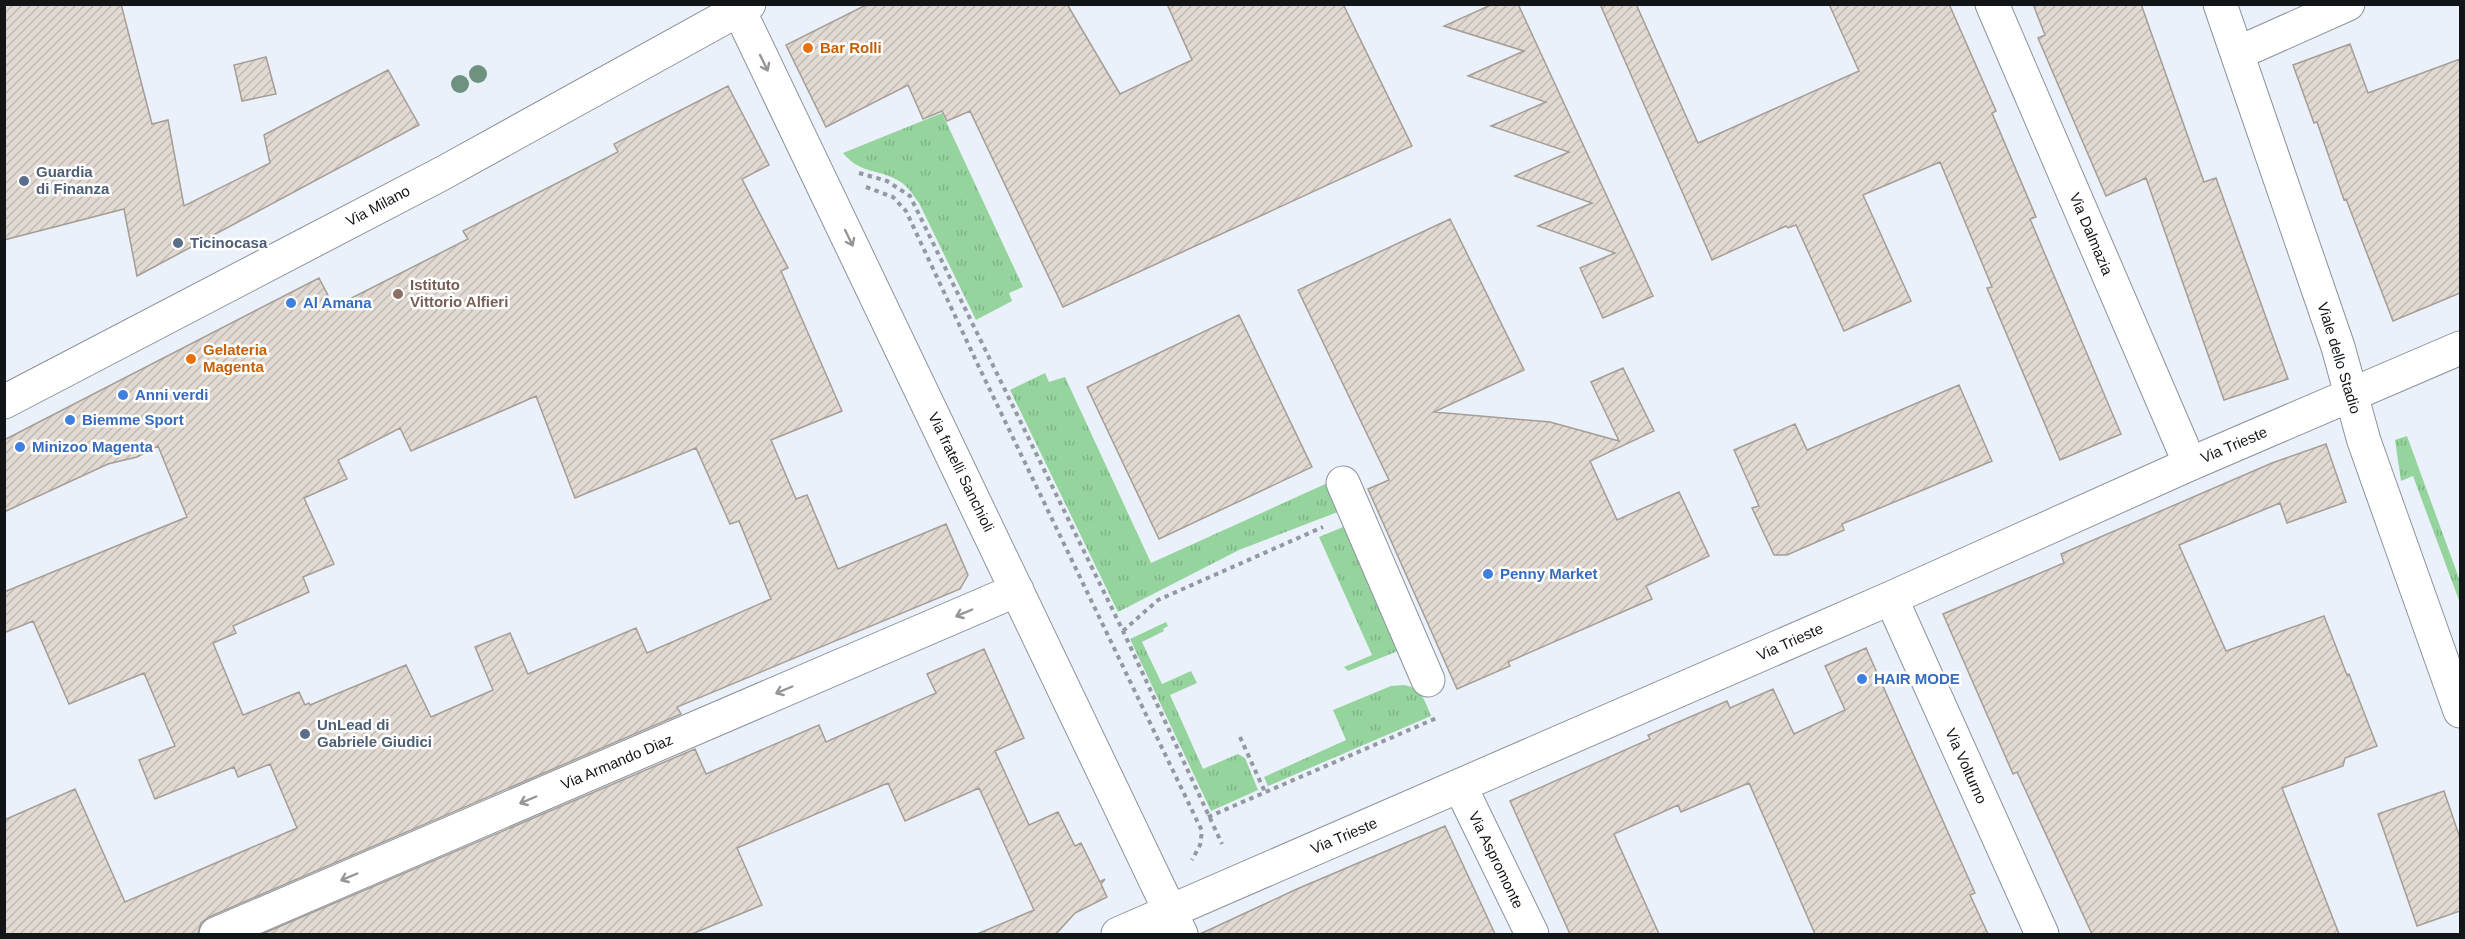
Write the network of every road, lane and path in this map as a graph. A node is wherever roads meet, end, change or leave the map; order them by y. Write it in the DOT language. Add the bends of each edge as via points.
graph roads {
  1 [pos="1992,4"];
  2 [pos="2220,4"];
  3 [pos="2348,4"];
  4 [pos="744,7"];
  5 [pos="2238,53"];
  6 [pos="852,170"];
  7 [pos="826,191"];
  8 [pos="2460,348"];
  9 [pos="2350,395"];
  10 [pos="4,402"];
  11 [pos="2190,464"];
  12 [pos="1343,483"];
  13 [pos="1356,513"];
  14 [pos="1017,590"];
  15 [pos="1891,598"];
  16 [pos="1123,631"];
  17 [pos="1428,680"];
  18 [pos="2460,711"];
  19 [pos="1445,715"];
  20 [pos="1240,736"];
  21 [pos="1460,786"];
  22 [pos="1265,792"];
  23 [pos="1208,817"];
  24 [pos="1222,844"];
  25 [pos="1170,913"];
  26 [pos="216,934"];
  27 [pos="1118,934"];
  28 [pos="1532,934"];
  29 [pos="2042,934"];
  1 -- 11 [label="street, Via Dalmazia"];
  2 -- 5 [label="street, Viale dello Stadio"];
  3 -- 5 [label="street"];
  4 -- 7 [label="street, Via fratelli Sanchioli, one-way"];
  4 -- 10 [label="street, Via Milano" via="443,173"];
  5 -- 9 [label="street, Viale dello Stadio" via="2338,347"];
  6 -- 16 [label="path" via="887,181 910,196"];
  7 -- 14 [label="street, Via fratelli Sanchioli, one-way"];
  7 -- 25 [label="path" via="851,185 864,187 893,197 906,211 1115,647 1202,831 1200,845"];
  8 -- 9 [label="street, Via Trieste"];
  9 -- 11 [label="street, Via Trieste"];
  9 -- 18 [label="street, Viale dello Stadio"];
  11 -- 15 [label="street, Via Trieste"];
  12 -- 13 [label="street"];
  13 -- 16 [label="path" via="1158,600"];
  13 -- 17 [label="street"];
  14 -- 25 [label="street, Via fratelli Sanchioli"];
  14 -- 26 [label="street, Via Armando Diaz, one-way"];
  15 -- 21 [label="street, Via Trieste"];
  15 -- 29 [label="street, Via Volturno"];
  16 -- 23 [label="path"];
  19 -- 22 [label="path"];
  20 -- 22 [label="path"];
  21 -- 25 [label="street, Via Trieste"];
  21 -- 28 [label="street, Via Aspromonte"];
  22 -- 23 [label="path"];
  23 -- 24 [label="path"];
  25 -- 27 [label="street, Via Trieste"];
}
